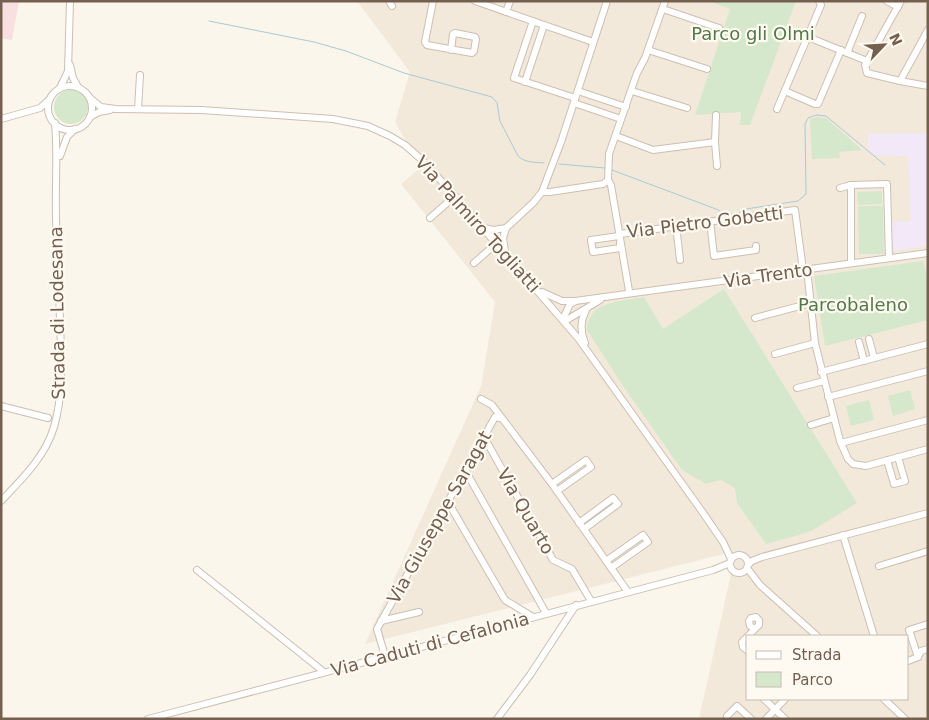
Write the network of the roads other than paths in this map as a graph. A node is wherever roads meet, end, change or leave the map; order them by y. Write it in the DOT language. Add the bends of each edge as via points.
graph roads {
  1 [pos="70,1"];
  2 [pos="433,1"];
  3 [pos="475,1"];
  4 [pos="510,1"];
  5 [pos="607,1"];
  6 [pos="665,1"];
  7 [pos="819,1"];
  8 [pos="887,1"];
  9 [pos="900,4"];
  10 [pos="663,9"];
  11 [pos="506,12"];
  12 [pos="862,16"];
  13 [pos="532,21"];
  14 [pos="544,25"];
  15 [pos="719,28"];
  16 [pos="928,30"];
  17 [pos="808,37"];
  18 [pos="593,42"];
  19 [pos="451,50"];
  20 [pos="648,50"];
  21 [pos="844,51"];
  22 [pos="69,57"];
  23 [pos="867,61"];
  24 [pos="707,69"];
  25 [pos="140,75"];
  26 [pos="900,81"];
  27 [pos="525,82"];
  28 [pos="928,86"];
  29 [pos="78,87"];
  30 [pos="60,88"];
  31 [pos="632,90"];
  32 [pos="785,91"];
  33 [pos="576,97"];
  34 [pos="51,98"];
  35 [pos="90,98"];
  36 [pos="605,100"];
  37 [pos="626,107"];
  38 [pos="687,108"];
  39 [pos="116,109"];
  40 [pos="138,109"];
  41 [pos="777,109"];
  42 [pos="32,111"];
  43 [pos="602,112"];
  44 [pos="716,115"];
  45 [pos="90,117"];
  46 [pos="1,118"];
  47 [pos="622,119"];
  48 [pos="53,120"];
  49 [pos="75,129"];
  50 [pos="616,136"];
  51 [pos="715,142"];
  52 [pos="57,166"];
  53 [pos="717,166"];
  54 [pos="608,180"];
  55 [pos="851,185"];
  56 [pos="840,188"];
  57 [pos="542,192"];
  58 [pos="455,196"];
  59 [pos="430,218"];
  60 [pos="710,221"];
  61 [pos="676,225"];
  62 [pos="484,228"];
  63 [pos="503,231"];
  64 [pos="619,235"];
  65 [pos="495,241"];
  66 [pos="756,246"];
  67 [pos="505,253"];
  68 [pos="928,253"];
  69 [pos="889,258"];
  70 [pos="680,260"];
  71 [pos="474,263"];
  72 [pos="851,264"];
  73 [pos="805,269"];
  74 [pos="535,288"];
  75 [pos="629,291"];
  76 [pos="608,297"];
  77 [pos="575,302"];
  78 [pos="811,303"];
  79 [pos="586,308"];
  80 [pos="755,318"];
  81 [pos="564,320"];
  82 [pos="869,339"];
  83 [pos="859,342"];
  84 [pos="815,343"];
  85 [pos="928,344"];
  86 [pos="588,351"];
  87 [pos="775,354"];
  88 [pos="874,358"];
  89 [pos="864,361"];
  90 [pos="928,371"];
  91 [pos="821,372"];
  92 [pos="824,381"];
  93 [pos="797,388"];
  94 [pos="828,397"];
  95 [pos="481,399"];
  96 [pos="1,406"];
  97 [pos="48,418"];
  98 [pos="500,418"];
  99 [pos="834,418"];
  100 [pos="928,420"];
  101 [pos="812,425"];
  102 [pos="484,437"];
  103 [pos="841,443"];
  104 [pos="928,449"];
  105 [pos="898,457"];
  106 [pos="888,460"];
  107 [pos="465,470"];
  108 [pos="552,484"];
  109 [pos="556,491"];
  110 [pos="1,501"];
  111 [pos="448,502"];
  112 [pos="928,513"];
  113 [pos="579,523"];
  114 [pos="584,529"];
  115 [pos="843,535"];
  116 [pos="723,542"];
  117 [pos="928,551"];
  118 [pos="742,556"];
  119 [pos="762,557"];
  120 [pos="606,561"];
  121 [pos="733,566"];
  122 [pos="879,566"];
  123 [pos="748,567"];
  124 [pos="611,568"];
  125 [pos="197,570"];
  126 [pos="760,585"];
  127 [pos="628,592"];
  128 [pos="591,601"];
  129 [pos="576,606"];
  130 [pos="419,612"];
  131 [pos="546,613"];
  132 [pos="533,617"];
  133 [pos="381,621"];
  134 [pos="928,624"];
  135 [pos="755,629"];
  136 [pos="749,635"];
  137 [pos="816,635"];
  138 [pos="874,635"];
  139 [pos="746,638"];
  140 [pos="746,649"];
  141 [pos="928,649"];
  142 [pos="385,656"];
  143 [pos="918,658"];
  144 [pos="909,661"];
  145 [pos="324,672"];
  146 [pos="765,700"];
  147 [pos="783,700"];
  148 [pos="885,700"];
  149 [pos="775,709"];
  150 [pos="727,716"];
  151 [pos="148,719"];
  152 [pos="497,719"];
  153 [pos="751,719"];
  154 [pos="766,719"];
  155 [pos="785,719"];
  156 [pos="905,719"];
  1 -- 22 [label="street"];
  2 -- 19 [label="street" via="426,43"];
  3 -- 11 [label="street"];
  4 -- 11 [label="street"];
  5 -- 18 [label="street"];
  6 -- 10 [label="street"];
  7 -- 17 [label="street" via="821,5"];
  8 -- 9 [label="street"];
  9 -- 23 [label="street"];
  10 -- 15 [label="street"];
  10 -- 20 [label="street"];
  11 -- 13 [label="street"];
  12 -- 21 [label="street"];
  13 -- 14 [label="street"];
  13 -- 27 [label="street" via="514,78"];
  14 -- 18 [label="street"];
  14 -- 27 [label="street"];
  16 -- 26 [label="street"];
  17 -- 21 [label="street"];
  17 -- 32 [label="street"];
  18 -- 33 [label="street"];
  20 -- 24 [label="street"];
  20 -- 31 [label="street"];
  21 -- 23 [label="street"];
  21 -- 32 [label="street" via="818,104"];
  22 -- 29 [label="street" via="70,71"];
  22 -- 30 [label="street" via="68,71"];
  23 -- 26 [label="street" via="872,75"];
  25 -- 40 [label="street"];
  26 -- 28 [label="street"];
  27 -- 33 [label="street"];
  29 -- 30 [label="street"];
  29 -- 35 [label="street"];
  30 -- 34 [label="street"];
  31 -- 37 [label="street"];
  31 -- 38 [label="street"];
  32 -- 41 [label="street"];
  33 -- 36 [label="street"];
  33 -- 43 [label="street"];
  33 -- 57 [label="street"];
  34 -- 42 [label="street"];
  34 -- 48 [label="street" via="48,107"];
  35 -- 39 [label="street" via="102,107"];
  35 -- 45 [label="street"];
  36 -- 37 [label="street"];
  36 -- 43 [label="street"];
  37 -- 47 [label="street"];
  39 -- 40 [label="street, Via Palmiro Togliatti"];
  39 -- 45 [label="street"];
  40 -- 58 [label="street, Via Palmiro Togliatti" via="333,119 368,126 413,151"];
  42 -- 46 [label="street"];
  42 -- 48 [label="street" via="41,110"];
  43 -- 47 [label="street"];
  44 -- 51 [label="street"];
  45 -- 49 [label="street"];
  47 -- 50 [label="street"];
  48 -- 49 [label="street" via="62,128"];
  48 -- 52 [label="street"];
  49 -- 52 [label="street" via="63,144"];
  50 -- 51 [label="street" via="653,150"];
  50 -- 54 [label="street" via="608,159"];
  51 -- 53 [label="street"];
  52 -- 110 [label="street, Strada di Lodesana" via="55,202 61,354 58,409 54,428 41,455"];
  54 -- 57 [label="street" via="603,184"];
  54 -- 64 [label="street, Via Pietro Gobetti" via="612,185"];
  55 -- 56 [label="street"];
  55 -- 69 [label="street" via="887,184"];
  55 -- 72 [label="street"];
  57 -- 63 [label="street"];
  58 -- 59 [label="street"];
  58 -- 62 [label="street, Via Palmiro Togliatti"];
  60 -- 61 [label="street, Via Pietro Gobetti"];
  60 -- 66 [label="street" via="714,256 756,250"];
  60 -- 73 [label="street, Via Pietro Gobetti" via="794,210"];
  61 -- 64 [label="street, Via Pietro Gobetti"];
  61 -- 70 [label="street"];
  62 -- 63 [label="street"];
  62 -- 65 [label="street, Via Palmiro Togliatti"];
  63 -- 65 [label="street"];
  63 -- 67 [label="street"];
  64 -- 64 [label="street" via="620,248 593,252 591,240"];
  64 -- 75 [label="street"];
  65 -- 67 [label="street, Via Palmiro Togliatti"];
  65 -- 71 [label="street"];
  67 -- 74 [label="street, Via Palmiro Togliatti"];
  68 -- 69 [label="street, Via Trento"];
  69 -- 72 [label="street, Via Trento"];
  72 -- 73 [label="street, Via Trento"];
  73 -- 76 [label="street, Via Trento"];
  73 -- 78 [label="street, Via Pietro Gobetti"];
  74 -- 77 [label="street, Via Trento" via="562,302"];
  74 -- 81 [label="street, Via Palmiro Togliatti"];
  76 -- 77 [label="street, Via Trento"];
  76 -- 79 [label="street, Via Trento"];
  77 -- 81 [label="street" via="570,304"];
  78 -- 80 [label="street"];
  78 -- 84 [label="street, Via Pietro Gobetti"];
  79 -- 81 [label="street, Via Trento"];
  79 -- 86 [label="street" via="581,332"];
  81 -- 86 [label="street, Via Palmiro Togliatti"];
  82 -- 88 [label="street"];
  83 -- 89 [label="street"];
  84 -- 87 [label="street"];
  84 -- 91 [label="street, Via Pietro Gobetti"];
  85 -- 88 [label="street"];
  86 -- 116 [label="street, Via Palmiro Togliatti"];
  88 -- 89 [label="street"];
  89 -- 91 [label="street"];
  90 -- 94 [label="street"];
  91 -- 92 [label="street, Via Pietro Gobetti"];
  92 -- 93 [label="street"];
  92 -- 94 [label="street, Via Pietro Gobetti"];
  94 -- 99 [label="street, Via Pietro Gobetti"];
  95 -- 98 [label="street" via="492,406"];
  96 -- 97 [label="street"];
  98 -- 102 [label="street, Via Giuseppe Saragat" via="495,417"];
  98 -- 108 [label="street"];
  99 -- 101 [label="street"];
  99 -- 103 [label="street, Via Pietro Gobetti"];
  100 -- 103 [label="street"];
  102 -- 107 [label="street, Via Giuseppe Saragat"];
  102 -- 128 [label="street, Via Quarto" via="553,560 572,568"];
  103 -- 106 [label="street, Via Pietro Gobetti" via="853,464 866,466"];
  104 -- 105 [label="street"];
  105 -- 106 [label="street"];
  105 -- 106 [label="street" via="905,481 894,484"];
  107 -- 111 [label="street, Via Giuseppe Saragat"];
  107 -- 131 [label="street"];
  108 -- 109 [label="street"];
  108 -- 109 [label="street" via="586,460 591,467"];
  109 -- 113 [label="street"];
  111 -- 132 [label="street" via="506,600"];
  111 -- 133 [label="street, Via Giuseppe Saragat"];
  112 -- 115 [label="street"];
  113 -- 114 [label="street"];
  113 -- 114 [label="street" via="613,498 618,504"];
  114 -- 120 [label="street"];
  115 -- 119 [label="street"];
  115 -- 138 [label="street"];
  116 -- 118 [label="street, Via Palmiro Togliatti"];
  116 -- 121 [label="street, Via Palmiro Togliatti"];
  117 -- 122 [label="street"];
  118 -- 119 [label="street"];
  118 -- 121 [label="street" via="735,556"];
  118 -- 123 [label="street, Via Palmiro Togliatti"];
  119 -- 123 [label="street" via="752,561"];
  120 -- 124 [label="street"];
  120 -- 124 [label="street" via="642,535 648,542"];
  121 -- 123 [label="street" via="743,572"];
  121 -- 126 [label="street, Via Palmiro Togliatti"];
  121 -- 127 [label="street, Via Caduti di Cefalonia"];
  123 -- 126 [label="street, Via Palmiro Togliatti"];
  124 -- 127 [label="street"];
  125 -- 145 [label="street"];
  126 -- 137 [label="street, Via Palmiro Togliatti"];
  127 -- 128 [label="street, Via Caduti di Cefalonia"];
  128 -- 129 [label="street, Via Caduti di Cefalonia"];
  129 -- 131 [label="street, Via Caduti di Cefalonia"];
  129 -- 152 [label="street"];
  130 -- 133 [label="street, Via Giuseppe Saragat"];
  131 -- 132 [label="street, Via Caduti di Cefalonia"];
  132 -- 142 [label="street, Via Caduti di Cefalonia"];
  133 -- 142 [label="street, Via Giuseppe Saragat" via="378,629"];
  134 -- 143 [label="street" via="909,630"];
  135 -- 136 [label="street"];
  139 -- 140 [label="street" via="742,642"];
  141 -- 143 [label="street" via="921,651"];
  142 -- 145 [label="street, Via Caduti di Cefalonia"];
  143 -- 144 [label="street"];
  145 -- 151 [label="street, Via Caduti di Cefalonia"];
  146 -- 149 [label="street"];
  147 -- 149 [label="street"];
  148 -- 156 [label="street"];
  149 -- 154 [label="street"];
  149 -- 155 [label="street"];
  150 -- 153 [label="street" via="737,706"];
}
